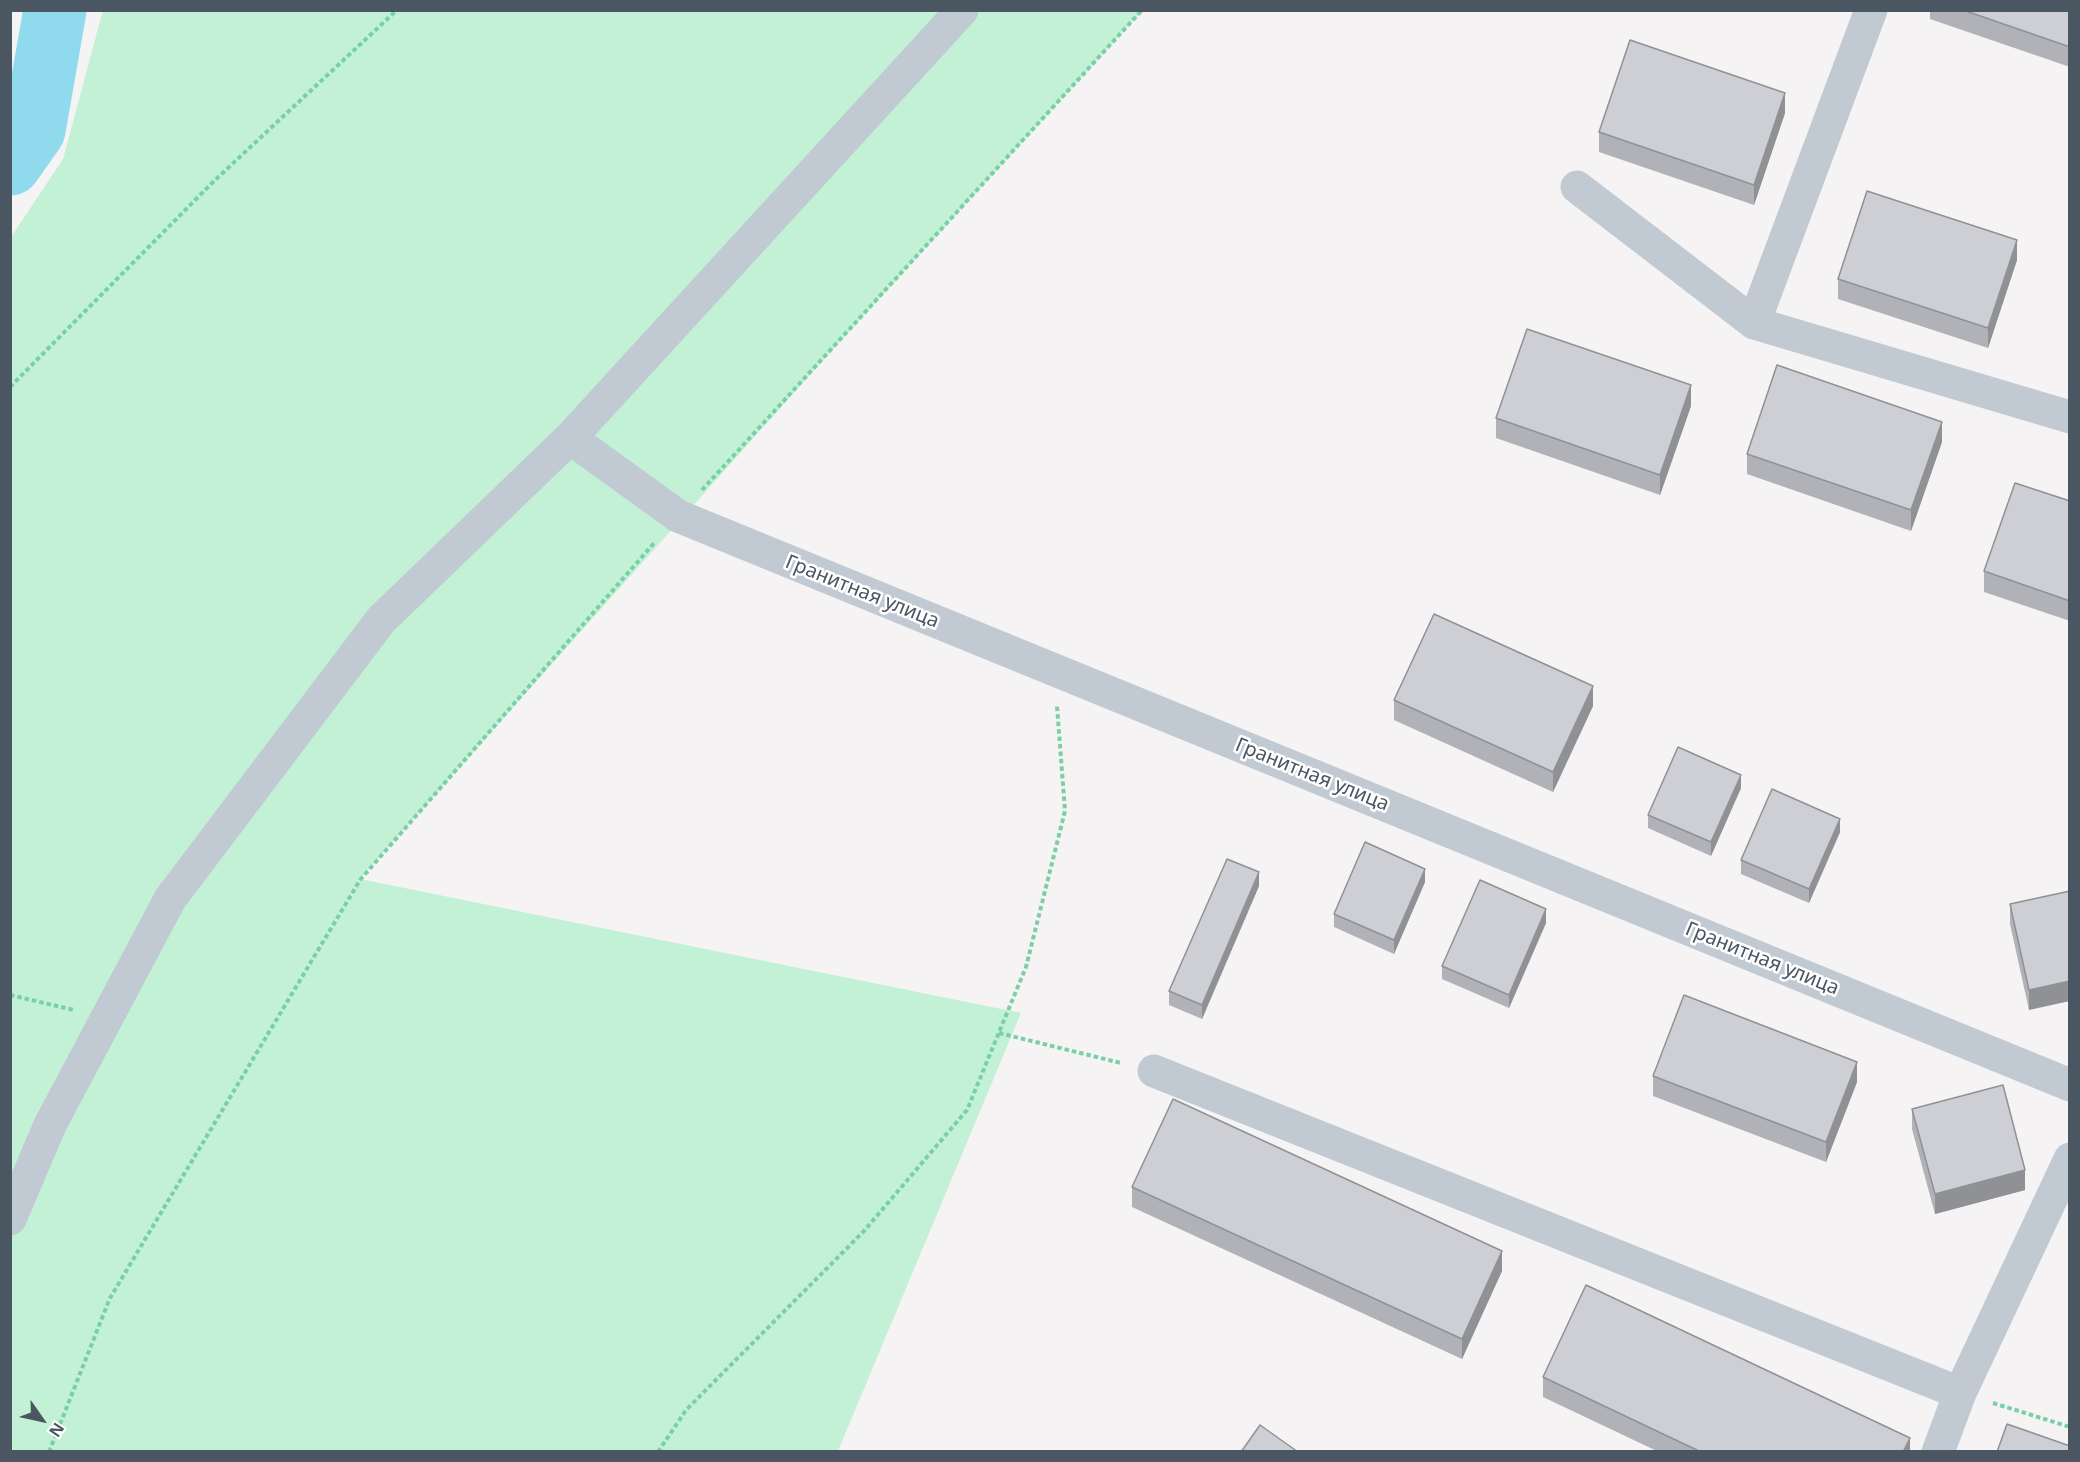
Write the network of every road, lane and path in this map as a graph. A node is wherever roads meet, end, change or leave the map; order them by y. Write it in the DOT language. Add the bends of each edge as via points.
graph roads {
  1 [pos="397,10"];
  2 [pos="962,10"];
  3 [pos="1142,10"];
  4 [pos="1871,10"];
  5 [pos="1577,187"];
  6 [pos="1754,323"];
  7 [pos="10,387"];
  8 [pos="2070,417"];
  9 [pos="570,438"];
  10 [pos="678,516"];
  11 [pos="1054,670"];
  12 [pos="10,995"];
  13 [pos="107,1018"];
  14 [pos="999,1033"];
  15 [pos="1154,1071"];
  16 [pos="2070,1085"];
  17 [pos="2070,1160"];
  18 [pos="10,1219"];
  19 [pos="1960,1393"];
  20 [pos="2070,1427"];
  21 [pos="49,1452"];
  22 [pos="658,1452"];
  23 [pos="1938,1452"];
  1 -- 7 [label="path" via="213,182"];
  2 -- 9 [label="street"];
  3 -- 10 [label="path"];
  4 -- 6 [label="street"];
  5 -- 6 [label="street"];
  6 -- 8 [label="street"];
  9 -- 10 [label="street, Гранитная улица"];
  9 -- 13 [label="street" via="381,620 170,899"];
  10 -- 11 [label="street, Гранитная улица"];
  10 -- 21 [label="path" via="360,880 110,1298"];
  11 -- 14 [label="path" via="1065,811 1026,967"];
  11 -- 16 [label="street, Гранитная улица"];
  12 -- 13 [label="path"];
  13 -- 18 [label="street" via="50,1125"];
  14 -- 15 [label="path"];
  14 -- 22 [label="path" via="967,1110 864,1231 686,1410"];
  15 -- 19 [label="street"];
  17 -- 19 [label="street"];
  19 -- 20 [label="path"];
  19 -- 23 [label="street"];
}
